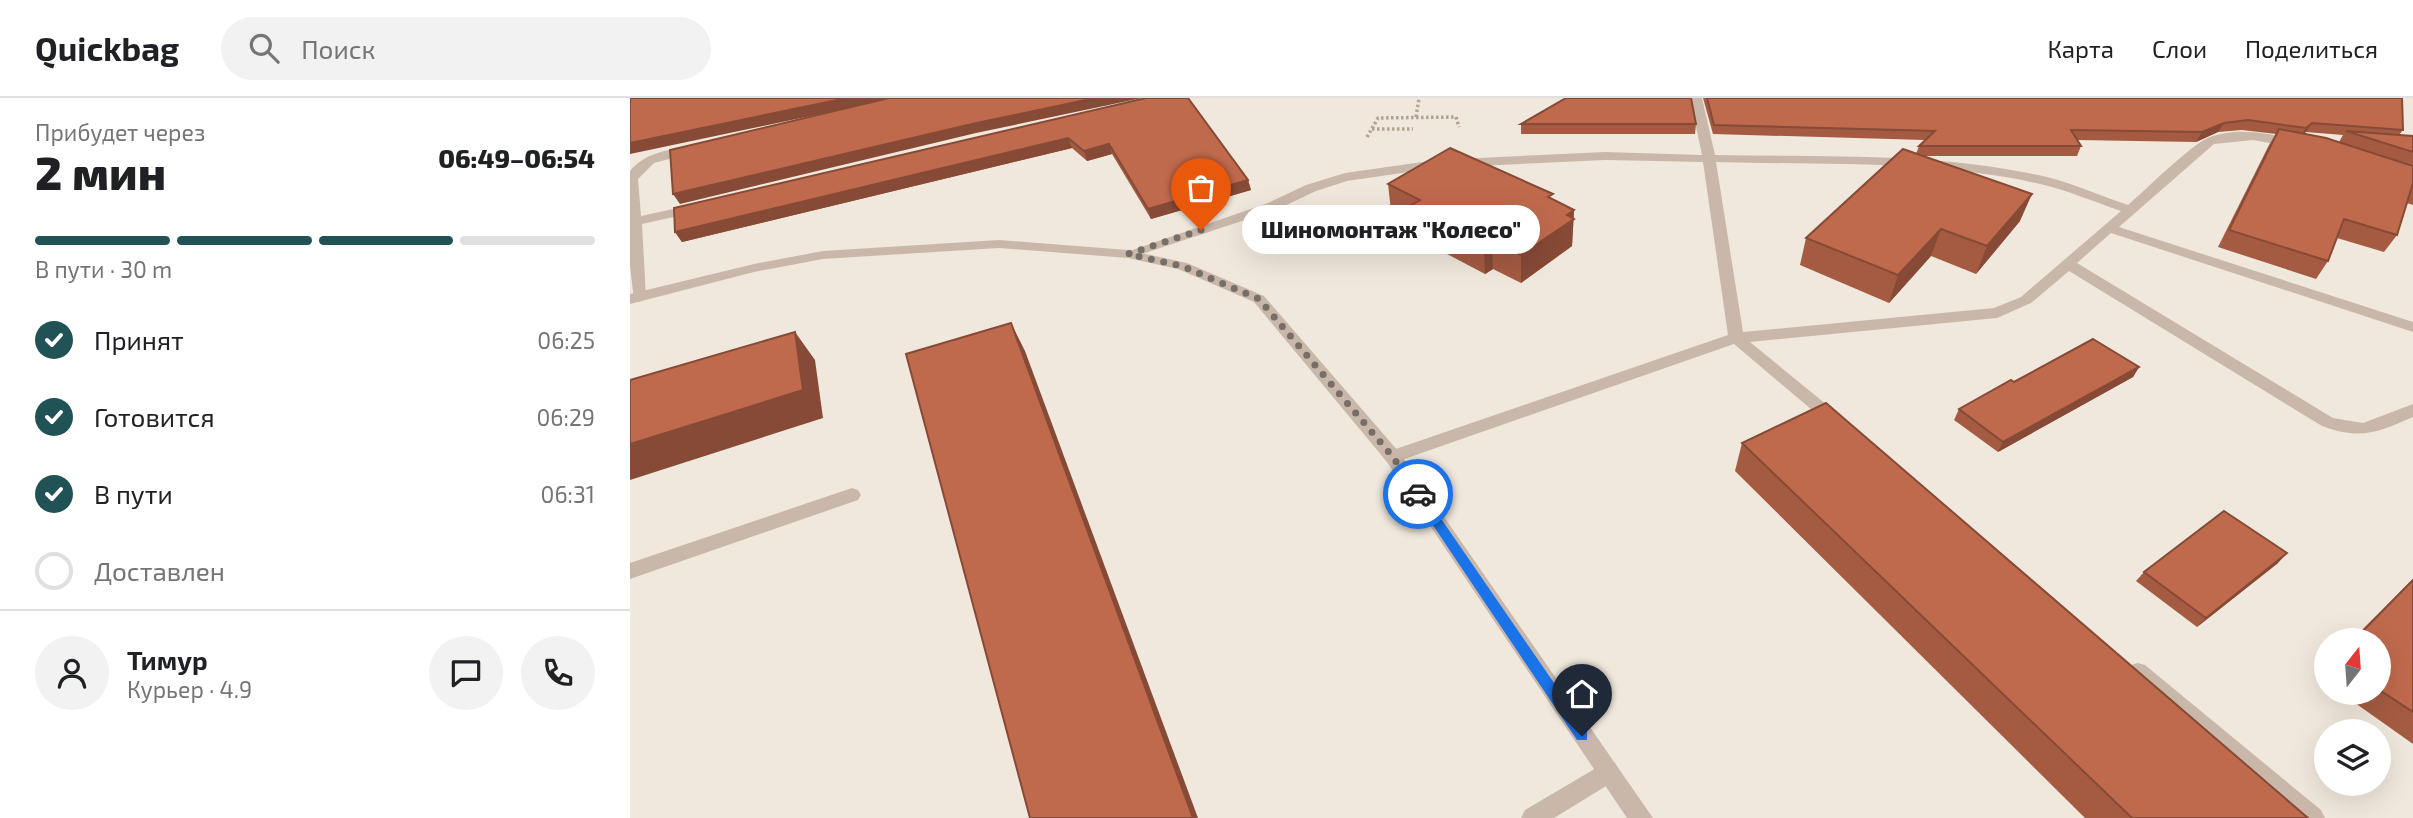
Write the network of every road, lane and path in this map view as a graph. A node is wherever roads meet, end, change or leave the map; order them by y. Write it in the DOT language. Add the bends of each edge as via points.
graph roads {
  1 [pos="1419,98"];
  2 [pos="1696,98"];
  3 [pos="1416,117"];
  4 [pos="1456,117"];
  5 [pos="1378,118"];
  6 [pos="2308,143"];
  7 [pos="700,147"];
  8 [pos="1709,157"];
  9 [pos="711,204"];
  10 [pos="2130,210"];
  11 [pos="634,222"];
  12 [pos="2109,228"];
  13 [pos="1128,254"];
  14 [pos="2068,264"];
  15 [pos="634,298"];
  16 [pos="2413,327"];
  17 [pos="1736,338"];
  18 [pos="2413,410"];
  19 [pos="1854,436"];
  20 [pos="1393,457"];
  21 [pos="852,495"];
  22 [pos="630,571"];
  23 [pos="2121,658"];
  24 [pos="1608,772"];
  25 [pos="1533,818"];
  26 [pos="1641,818"];
  27 [pos="2313,818"];
  1 -- 3 [label="path"];
  2 -- 8 [label="street"];
  3 -- 4 [label="path"];
  3 -- 5 [label="path"];
  6 -- 10 [label="street" via="2258,135 2210,141"];
  7 -- 11 [label="street" via="659,157 636,170 632,179"];
  8 -- 10 [label="street" via="1905,163 1995,171 2046,181"];
  8 -- 13 [label="street" via="1605,156 1382,171 1322,184 1273,206"];
  8 -- 17 [label="street"];
  9 -- 11 [label="street"];
  10 -- 12 [label="street"];
  11 -- 15 [label="street"];
  12 -- 14 [label="street"];
  12 -- 16 [label="street"];
  13 -- 15 [label="street" via="999,244 859,251 754,268"];
  13 -- 20 [label="street" via="1182,266 1259,299"];
  14 -- 17 [label="street" via="2026,300 1997,313"];
  14 -- 18 [label="street" via="2342,429 2360,431"];
  17 -- 19 [label="street"];
  17 -- 20 [label="street"];
  20 -- 24 [label="street"];
  21 -- 22 [label="street"];
  23 -- 27 [label="street"];
  24 -- 25 [label="street"];
  24 -- 26 [label="street"];
}
